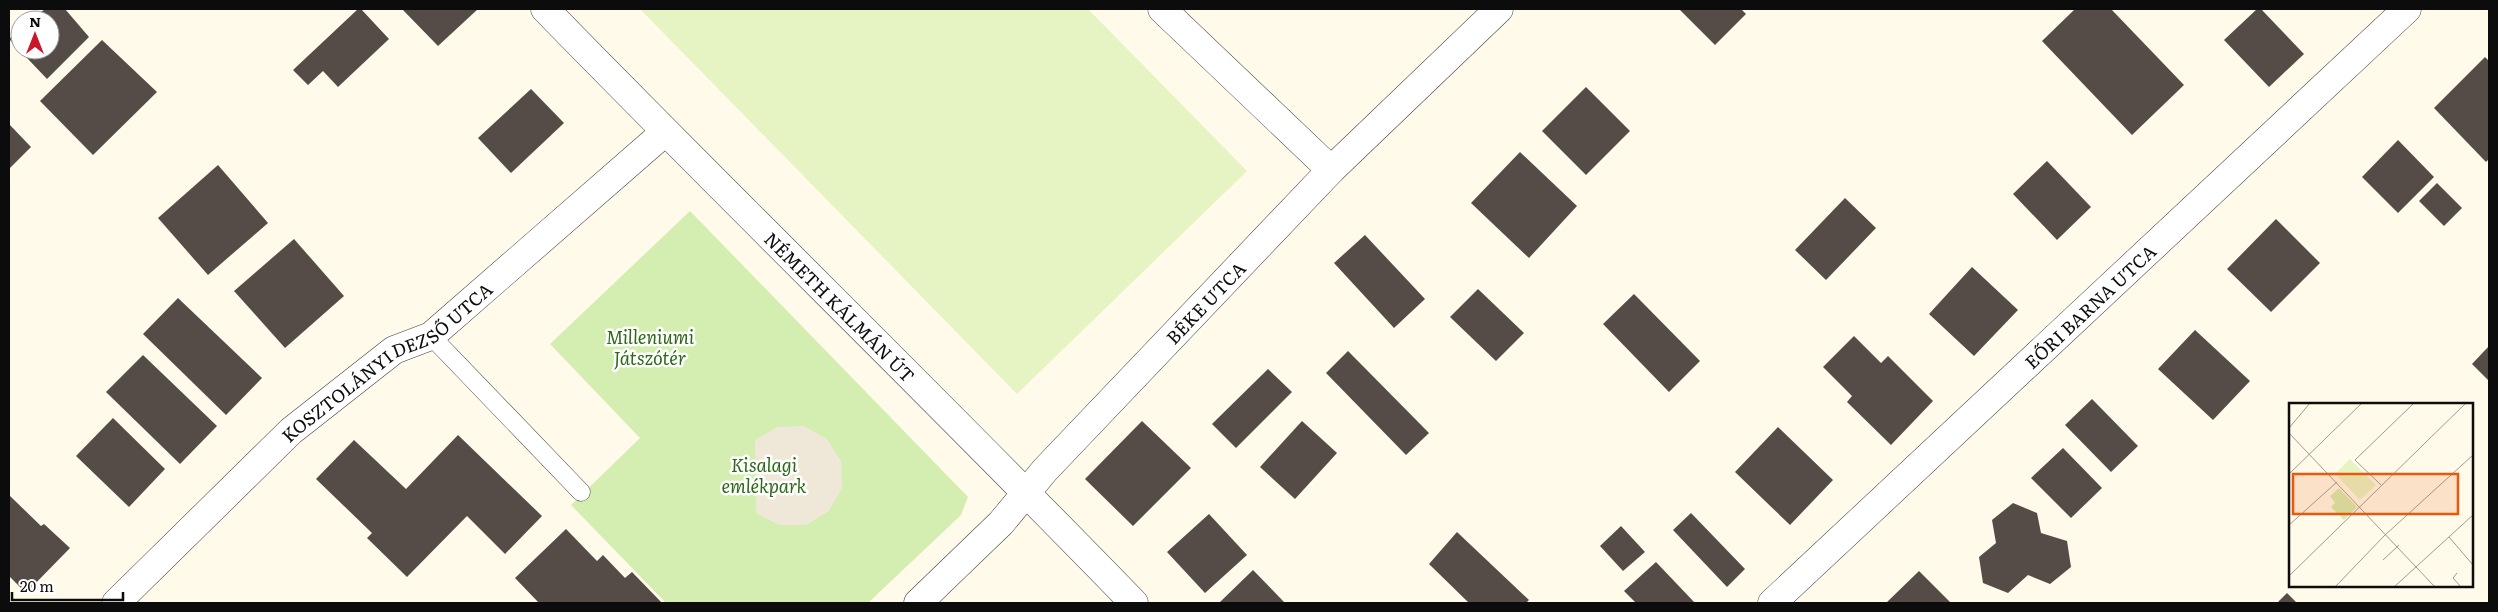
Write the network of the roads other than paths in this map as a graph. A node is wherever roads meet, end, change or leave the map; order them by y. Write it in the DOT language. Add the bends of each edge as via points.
graph roads {
  1 [pos="546,9"];
  2 [pos="1162,9"];
  3 [pos="1499,9"];
  4 [pos="2407,9"];
  5 [pos="665,132"];
  6 [pos="1331,170"];
  7 [pos="430,336"];
  8 [pos="581,492"];
  9 [pos="1027,493"];
  10 [pos="116,603"];
  11 [pos="918,603"];
  12 [pos="1134,603"];
  13 [pos="1772,603"];
  1 -- 5 [label="street, NÉMETH KÁLMÁN ÚT"];
  2 -- 6 [label="street"];
  3 -- 6 [label="street, BÉKE UTCA"];
  4 -- 13 [label="street, EŐRI BARNA UTCA"];
  5 -- 7 [label="street, KOSZTOLÁNYI DEZSŐ UTCA"];
  5 -- 9 [label="street, NÉMETH KÁLMÁN ÚT"];
  6 -- 9 [label="street, BÉKE UTCA"];
  7 -- 8 [label="lane"];
  7 -- 10 [label="street, KOSZTOLÁNYI DEZSŐ UTCA" via="394,350 291,432"];
  9 -- 11 [label="street, BÉKE UTCA" via="1002,523"];
  9 -- 12 [label="street, NÉMETH KÁLMÁN ÚT"];
}
